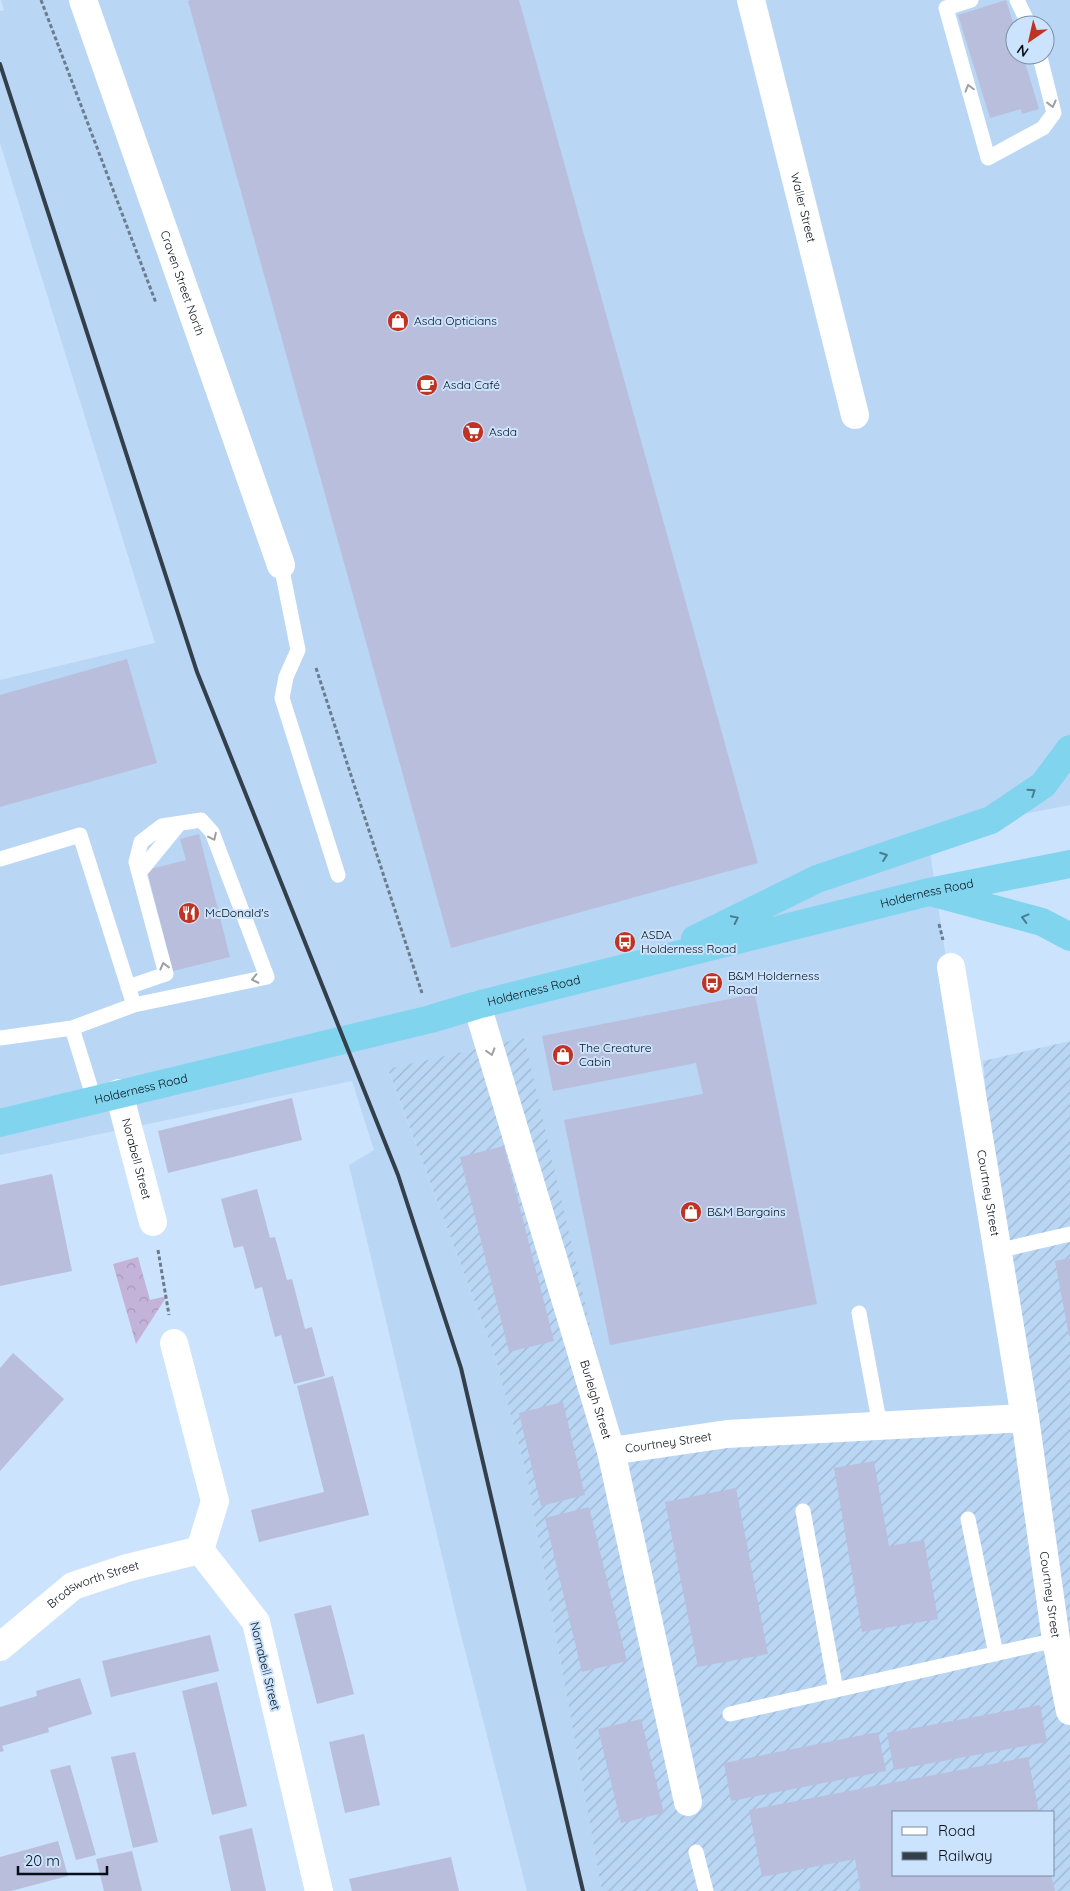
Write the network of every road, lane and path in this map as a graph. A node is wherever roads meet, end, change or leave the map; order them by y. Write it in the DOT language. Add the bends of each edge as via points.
graph roads {
  1 [pos="83,0"];
  2 [pos="751,0"];
  3 [pos="971,0"];
  4 [pos="1017,0"];
  5 [pos="1024,15"];
  6 [pos="1042,65"];
  7 [pos="854,414"];
  8 [pos="281,565"];
  9 [pos="1070,749"];
  10 [pos="0,859"];
  11 [pos="1070,864"];
  12 [pos="338,876"];
  13 [pos="930,892"];
  14 [pos="1070,937"];
  15 [pos="644,964"];
  16 [pos="950,967"];
  17 [pos="128,987"];
  18 [pos="134,1005"];
  19 [pos="477,1005"];
  20 [pos="72,1028"];
  21 [pos="0,1038"];
  22 [pos="107,1096"];
  23 [pos="0,1123"];
  24 [pos="153,1222"];
  25 [pos="1070,1234"];
  26 [pos="997,1252"];
  27 [pos="859,1314"];
  28 [pos="174,1342"];
  29 [pos="1025,1418"];
  30 [pos="880,1426"];
  31 [pos="611,1451"];
  32 [pos="803,1511"];
  33 [pos="968,1519"];
  34 [pos="200,1550"];
  35 [pos="1056,1640"];
  36 [pos="0,1648"];
  37 [pos="996,1654"];
  38 [pos="836,1690"];
  39 [pos="1070,1711"];
  40 [pos="730,1714"];
  41 [pos="688,1802"];
  42 [pos="696,1852"];
  43 [pos="318,1891"];
  44 [pos="706,1891"];
  1 -- 8 [label="street, Craven Street North"];
  2 -- 7 [label="street, Waller Street"];
  6 -- 3 [label="lane, one-way" via="1054,113 1043,128 988,158 946,8"];
  4 -- 5 [label="lane"];
  8 -- 12 [label="lane" via="298,650 286,677 282,698"];
  15 -- 9 [label="highway, one-way" via="817,879 991,820 1043,785"];
  10 -- 17 [label="lane" via="80,835"];
  11 -- 13 [label="highway, Holderness Road"];
  14 -- 13 [label="highway, one-way" via="1042,922"];
  13 -- 15 [label="highway, Holderness Road"];
  13 -- 16 [label="path"];
  15 -- 19 [label="highway, Holderness Road"];
  16 -- 26 [label="street, Courtney Street"];
  17 -- 18 [label="lane"];
  17 -- 18 [label="lane, one-way" via="166,974 139,873 179,824 201,820 212,832 267,977"];
  18 -- 20 [label="lane"];
  19 -- 22 [label="highway, Holderness Road" via="431,1019"];
  19 -- 31 [label="street, Burleigh Street, one-way"];
  20 -- 21 [label="lane"];
  20 -- 22 [label="lane"];
  22 -- 23 [label="highway, Holderness Road"];
  22 -- 24 [label="street, Norabell Street"];
  24 -- 28 [label="path"];
  25 -- 26 [label="lane"];
  26 -- 29 [label="street, Courtney Street"];
  27 -- 30 [label="lane"];
  28 -- 34 [label="street" via="215,1501"];
  29 -- 30 [label="street, Courtney Street"];
  29 -- 35 [label="street, Courtney Street"];
  30 -- 31 [label="street, Courtney Street" via="727,1434"];
  31 -- 41 [label="street, Burleigh Street"];
  32 -- 38 [label="lane"];
  33 -- 37 [label="lane"];
  34 -- 36 [label="street, Brodsworth Street" via="73,1586"];
  34 -- 43 [label="street, Nornabell Street" via="256,1622"];
  35 -- 37 [label="lane"];
  35 -- 39 [label="street, Courtney Street"];
  37 -- 38 [label="lane"];
  38 -- 40 [label="lane"];
  42 -- 44 [label="lane"];
}
